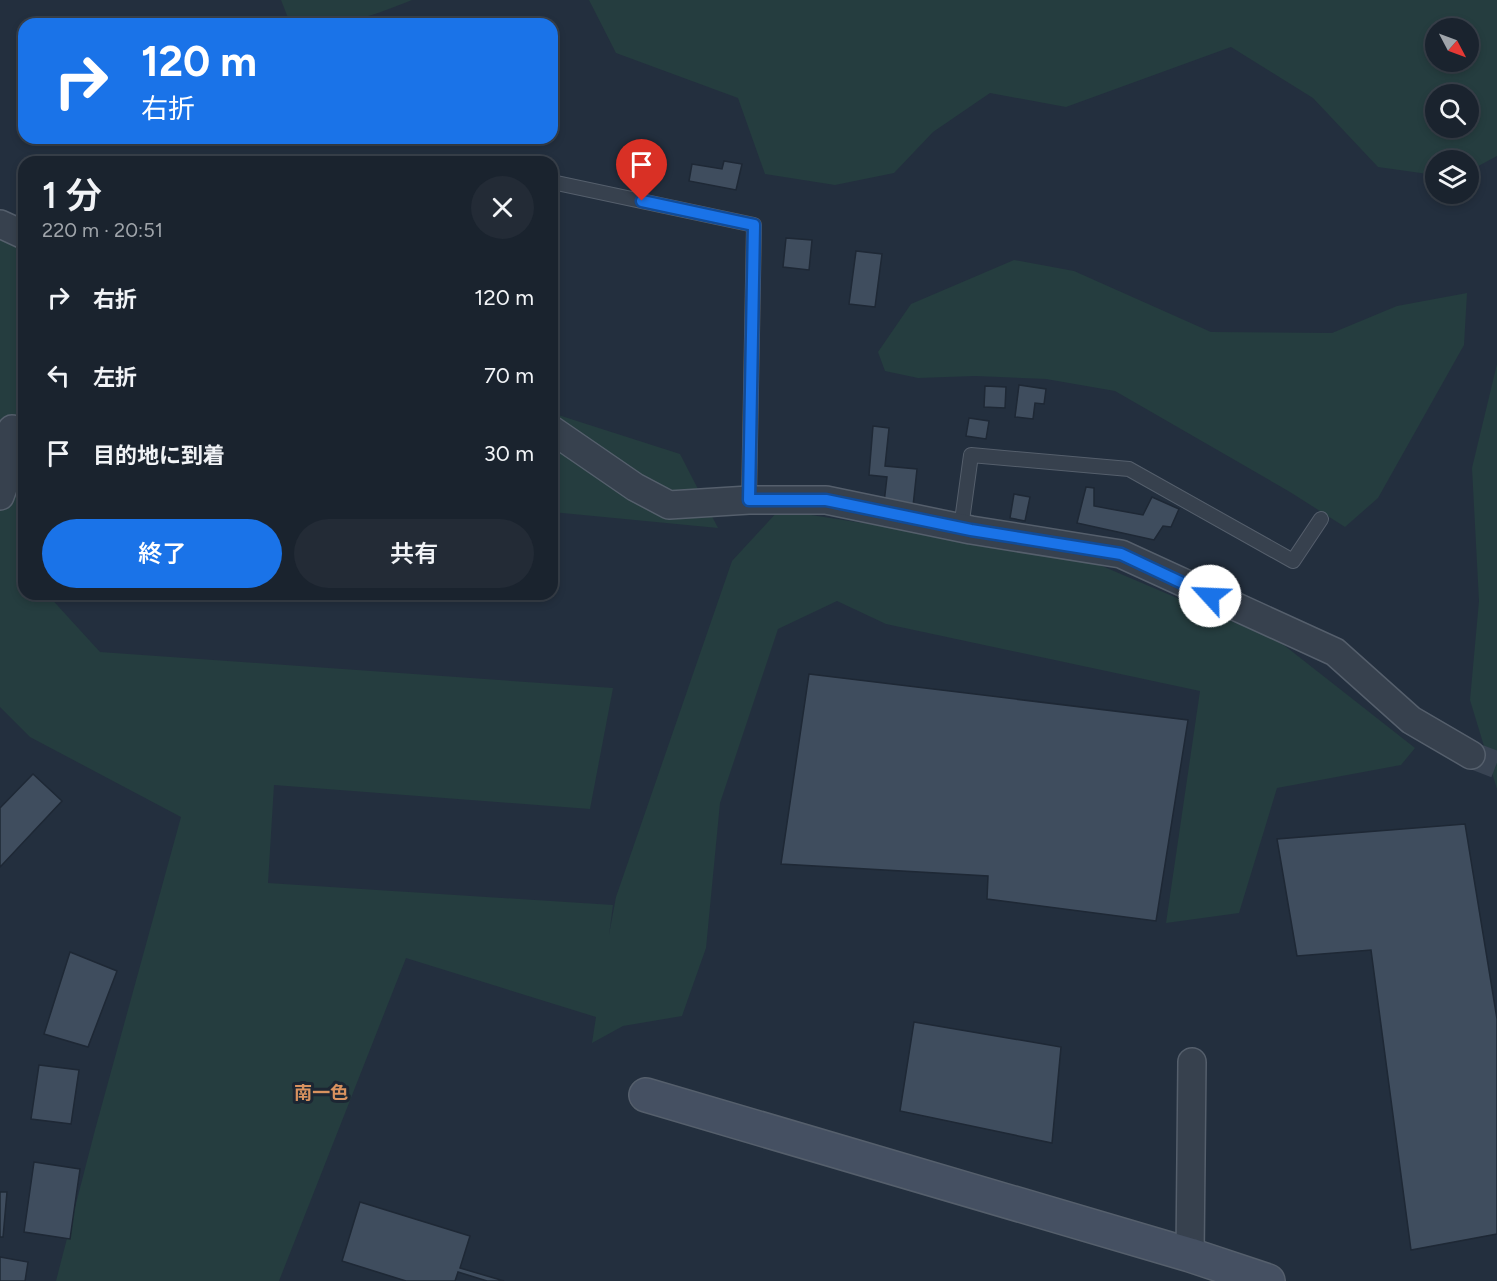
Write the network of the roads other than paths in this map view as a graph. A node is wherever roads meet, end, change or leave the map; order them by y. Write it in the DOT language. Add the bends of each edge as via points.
graph roads {
  1 [pos="558,183"];
  2 [pos="0,224"];
  3 [pos="18,232"];
  4 [pos="12,429"];
  5 [pos="558,434"];
  6 [pos="0,496"];
  7 [pos="749,500"];
  8 [pos="1321,519"];
  9 [pos="961,528"];
  10 [pos="1471,755"];
  11 [pos="1192,1062"];
  12 [pos="646,1095"];
  13 [pos="1190,1255"];
  14 [pos="1268,1281"];
  1 -- 7 [label="lane" via="754,225"];
  2 -- 3 [label="street"];
  4 -- 6 [label="street" via="11,466"];
  5 -- 7 [label="street" via="634,487 669,505"];
  7 -- 9 [label="street" via="826,500"];
  8 -- 9 [label="lane" via="1293,561 1129,469 972,455"];
  9 -- 10 [label="street" via="1121,554 1335,652 1411,720"];
  11 -- 13 [label="street"];
  12 -- 13 [label="street"];
  13 -- 14 [label="street"];
}
